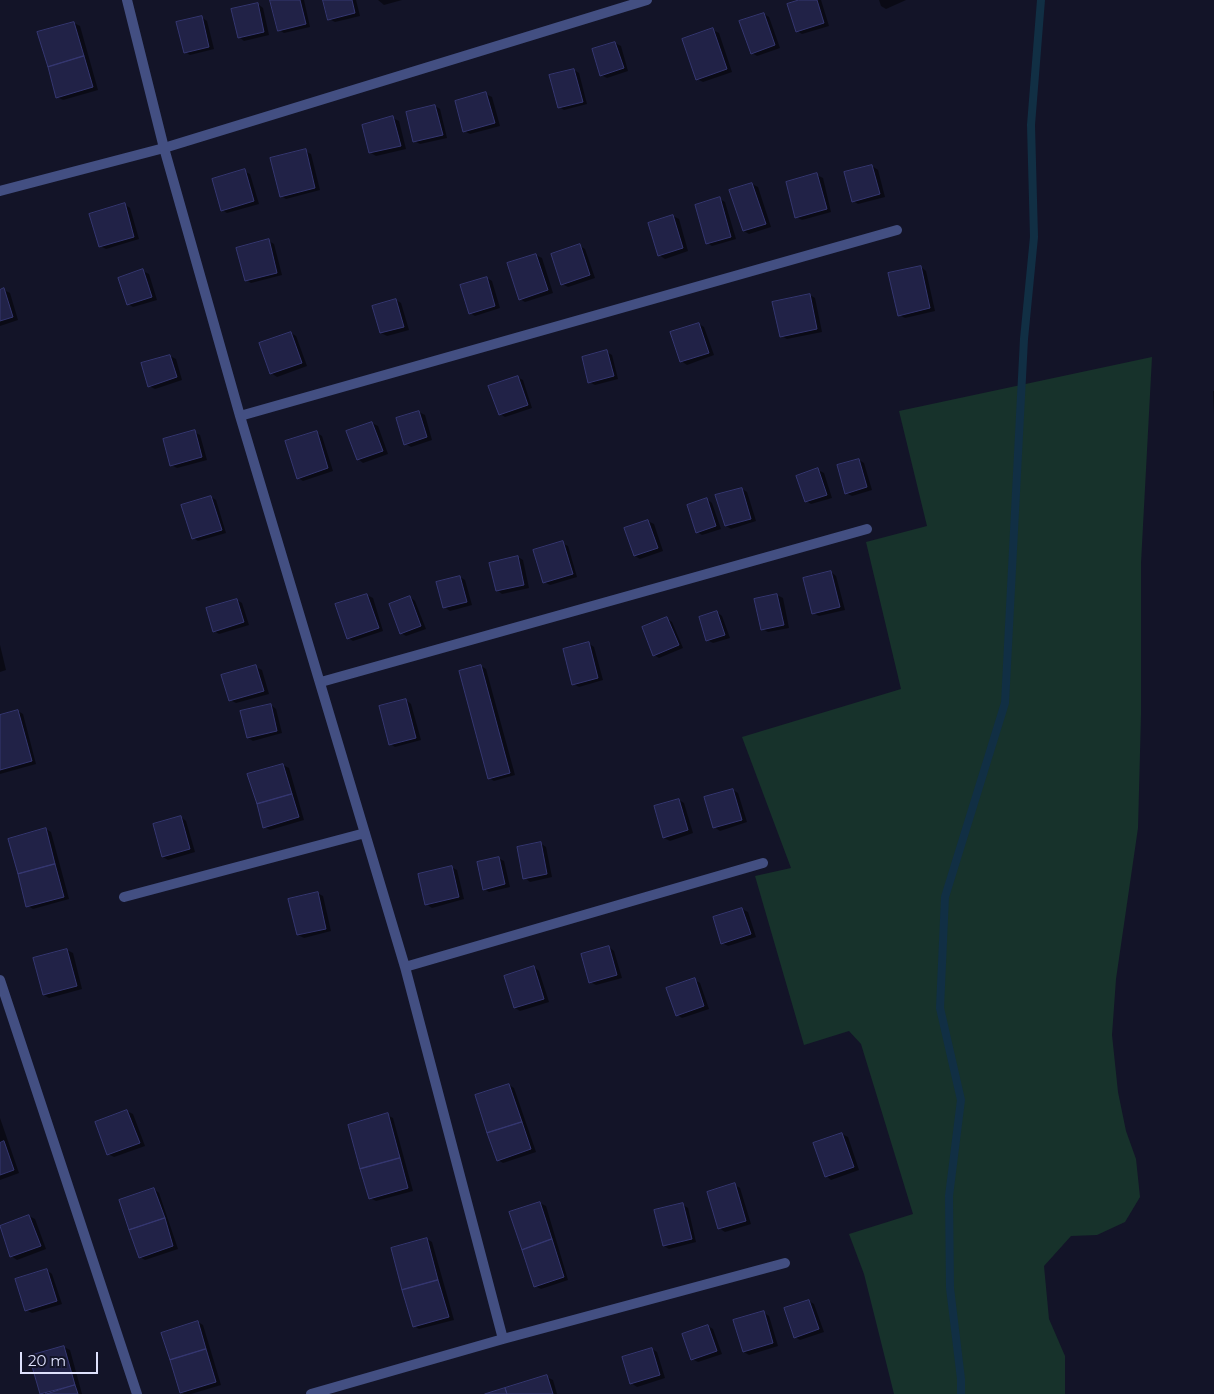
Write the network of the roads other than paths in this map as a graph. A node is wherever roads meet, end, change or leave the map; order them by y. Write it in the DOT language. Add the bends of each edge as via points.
graph roads {
  1 [pos="127,0"];
  2 [pos="647,0"];
  3 [pos="164,148"];
  4 [pos="0,191"];
  5 [pos="897,230"];
  6 [pos="240,416"];
  7 [pos="867,529"];
  8 [pos="320,682"];
  9 [pos="365,833"];
  10 [pos="763,863"];
  11 [pos="124,897"];
  12 [pos="406,967"];
  13 [pos="0,980"];
  14 [pos="785,1263"];
  15 [pos="503,1339"];
  16 [pos="137,1394"];
  17 [pos="311,1394"];
  1 -- 3 [label="street"];
  2 -- 3 [label="street"];
  3 -- 4 [label="street"];
  3 -- 6 [label="street"];
  5 -- 6 [label="street"];
  6 -- 8 [label="street"];
  7 -- 8 [label="street"];
  8 -- 9 [label="street"];
  9 -- 11 [label="street"];
  9 -- 12 [label="street"];
  10 -- 12 [label="street"];
  12 -- 15 [label="street"];
  13 -- 16 [label="street"];
  14 -- 15 [label="street"];
  15 -- 17 [label="street"];
}
